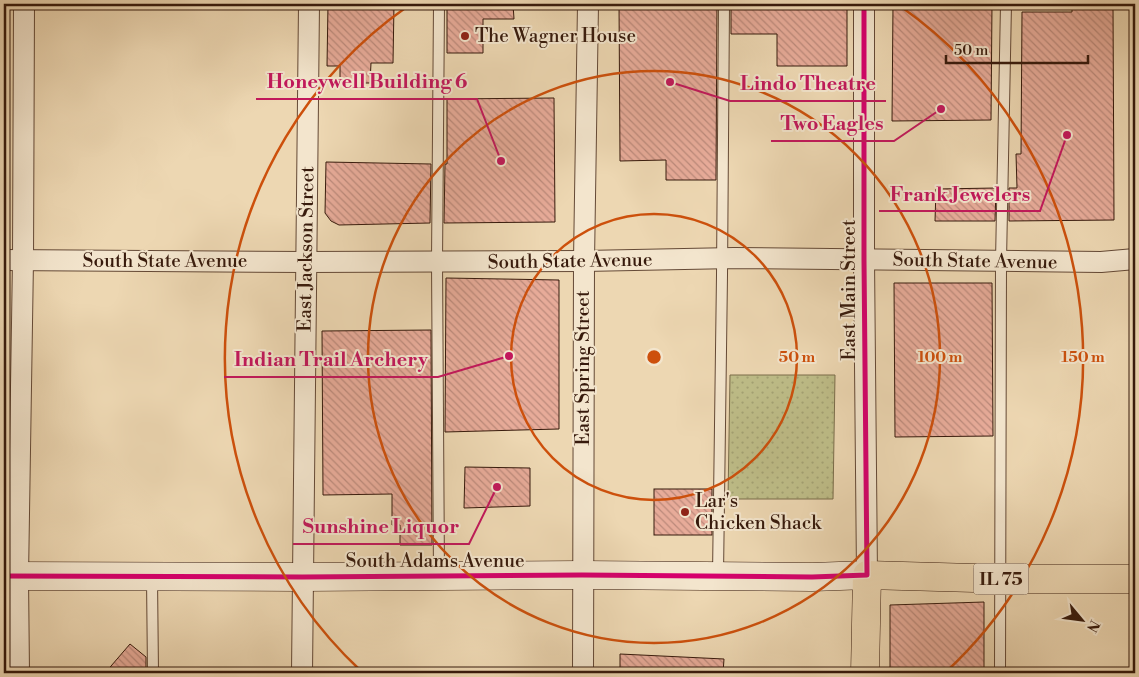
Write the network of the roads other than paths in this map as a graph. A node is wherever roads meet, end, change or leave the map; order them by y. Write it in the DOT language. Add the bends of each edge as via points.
graph roads {
  1 [pos="24,4"];
  2 [pos="309,4"];
  3 [pos="439,4"];
  4 [pos="588,4"];
  5 [pos="724,4"];
  6 [pos="864,4"];
  7 [pos="1006,4"];
  8 [pos="722,259"];
  9 [pos="1135,259"];
  10 [pos="13,260"];
  11 [pos="864,260"];
  12 [pos="584,261"];
  13 [pos="1001,261"];
  14 [pos="306,262"];
  15 [pos="437,262"];
  16 [pos="582,575"];
  17 [pos="867,575"];
  18 [pos="11,576"];
  19 [pos="439,576"];
  20 [pos="718,576"];
  21 [pos="152,577"];
  22 [pos="302,577"];
  23 [pos="999,579"];
  24 [pos="1135,579"];
  25 [pos="19,673"];
  26 [pos="153,673"];
  27 [pos="302,673"];
  28 [pos="582,673"];
  29 [pos="865,673"];
  30 [pos="1000,673"];
  1 -- 10 [label="street"];
  2 -- 14 [label="street, East Jackson Street"];
  3 -- 15 [label="lane"];
  4 -- 12 [label="street, East Spring Street"];
  5 -- 8 [label="lane"];
  6 -- 11 [label="street, East Main Street"];
  7 -- 13 [label="lane"];
  8 -- 11 [label="street, South State Avenue"];
  8 -- 12 [label="street, South State Avenue"];
  8 -- 20 [label="lane"];
  9 -- 13 [label="street, South State Avenue"];
  10 -- 14 [label="street, South State Avenue"];
  10 -- 18 [label="street"];
  11 -- 13 [label="street, South State Avenue"];
  11 -- 17 [label="street, East Main Street"];
  12 -- 15 [label="street, South State Avenue"];
  12 -- 16 [label="street, East Spring Street"];
  13 -- 23 [label="lane"];
  14 -- 15 [label="street, South State Avenue"];
  14 -- 22 [label="street, East Jackson Street"];
  15 -- 19 [label="lane"];
  16 -- 19 [label="street, South Adams Avenue"];
  16 -- 20 [label="street, South Adams Avenue"];
  16 -- 28 [label="street, East Spring Street"];
  17 -- 20 [label="street, South Adams Avenue"];
  17 -- 23 [label="main road, South Adams Avenue / IL 75"];
  17 -- 29 [label="main road, East Main Street"];
  18 -- 21 [label="street, South Adams Avenue"];
  18 -- 25 [label="street"];
  19 -- 22 [label="street, South Adams Avenue"];
  21 -- 22 [label="street, South Adams Avenue"];
  21 -- 26 [label="lane"];
  22 -- 27 [label="street, East Jackson Street"];
  23 -- 24 [label="main road, South Adams Avenue / IL 75"];
  23 -- 30 [label="lane"];
}
